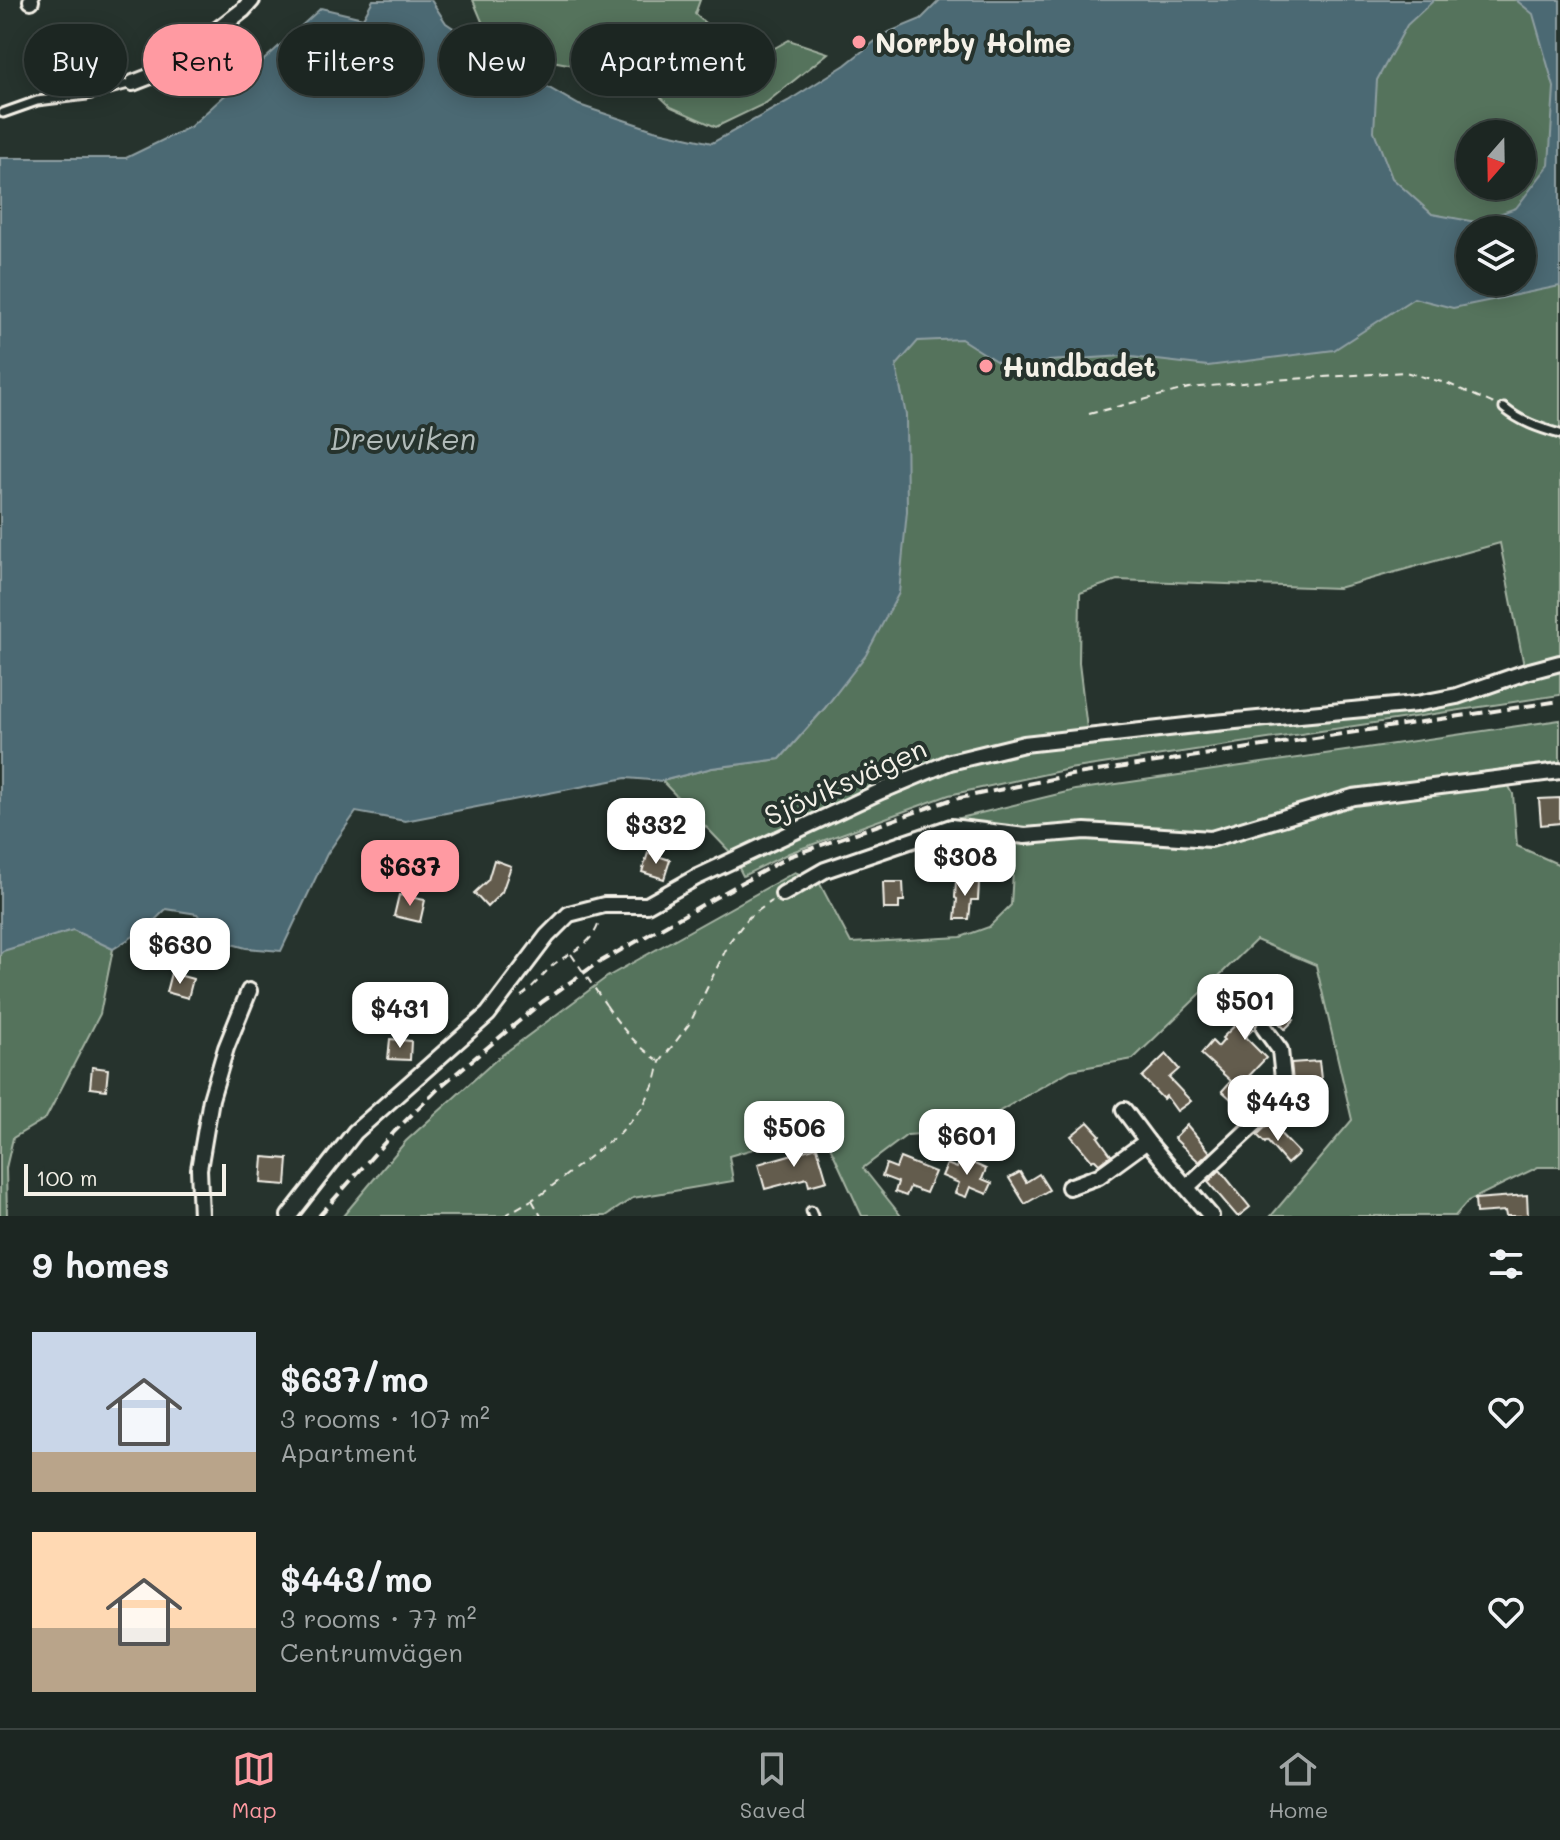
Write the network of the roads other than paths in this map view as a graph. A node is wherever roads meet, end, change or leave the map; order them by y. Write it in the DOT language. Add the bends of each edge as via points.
graph roads {
  1 [pos="252,0"];
  2 [pos="133,83"];
  3 [pos="3,113"];
  4 [pos="1504,408"];
  5 [pos="1560,434"];
  6 [pos="1560,663"];
  7 [pos="1560,771"];
  8 [pos="783,894"];
  9 [pos="249,991"];
  10 [pos="1264,1028"];
  11 [pos="1124,1110"];
  12 [pos="1147,1141"];
  13 [pos="1069,1187"];
  14 [pos="1187,1187"];
  15 [pos="201,1216"];
  16 [pos="289,1216"];
  17 [pos="1211,1216"];
  1 -- 2 [label="street" via="164,71"];
  2 -- 3 [label="lane" via="37,101"];
  4 -- 5 [label="lane" via="1536,428"];
  6 -- 16 [label="street, Sjöviksvägen" via="1416,704 1024,744 950,762 709,871 647,905 604,905 569,914 488,1014 355,1132"];
  7 -- 8 [label="street" via="1353,797 1211,839 1085,831 1025,836 951,827 825,870"];
  9 -- 15 [label="street" via="211,1099 199,1169"];
  10 -- 14 [label="street" via="1280,1050 1284,1088 1277,1103"];
  11 -- 12 [label="street"];
  12 -- 13 [label="street" via="1099,1176"];
  12 -- 14 [label="street"];
  14 -- 17 [label="street"];
}
